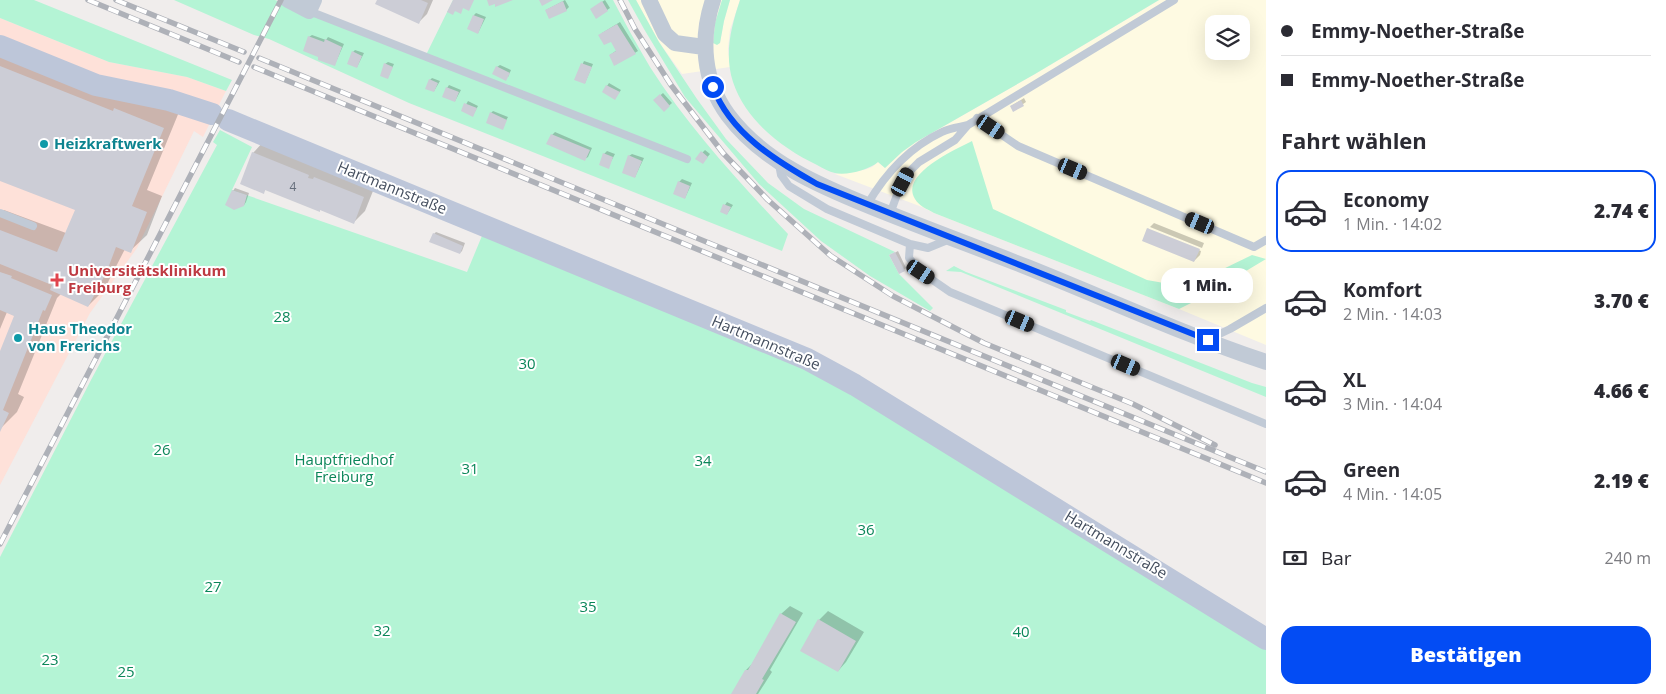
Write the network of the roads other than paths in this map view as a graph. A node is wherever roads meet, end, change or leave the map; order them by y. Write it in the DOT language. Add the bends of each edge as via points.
graph roads {
  1 [pos="288,0"];
  2 [pos="649,0"];
  3 [pos="713,0"];
  4 [pos="1174,0"];
  5 [pos="312,5"];
  6 [pos="0,46"];
  7 [pos="704,47"];
  8 [pos="977,118"];
  9 [pos="968,125"];
  10 [pos="687,159"];
  11 [pos="779,162"];
  12 [pos="867,205"];
  13 [pos="0,212"];
  14 [pos="890,214"];
  15 [pos="33,226"];
  16 [pos="951,238"];
  17 [pos="1266,240"];
  18 [pos="910,244"];
  19 [pos="1266,308"];
  20 [pos="1208,340"];
  21 [pos="1266,362"];
  22 [pos="1266,424"];
  23 [pos="1266,638"];
  1 -- 5 [label="street"];
  2 -- 7 [label="street" via="665,34 675,43"];
  3 -- 7 [label="street"];
  4 -- 8 [label="lane"];
  5 -- 10 [label="lane"];
  6 -- 23 [label="street, Hartmannstraße" via="96,84 169,100 220,117 807,359 855,385"];
  7 -- 11 [label="street" via="710,77 728,116"];
  8 -- 9 [label="lane"];
  8 -- 17 [label="lane" via="1018,146 1254,247"];
  9 -- 12 [label="lane" via="942,131 913,150 896,164"];
  9 -- 14 [label="lane" via="955,140 919,162 908,173"];
  11 -- 12 [label="street" via="817,184"];
  11 -- 18 [label="lane" via="781,175 789,186 827,209"];
  12 -- 14 [label="street"];
  13 -- 15 [label="lane"];
  14 -- 16 [label="street"];
  16 -- 18 [label="lane" via="928,248"];
  16 -- 20 [label="street"];
  18 -- 22 [label="lane" via="909,258 921,272 950,292"];
  19 -- 20 [label="lane"];
  20 -- 21 [label="street"];
}
